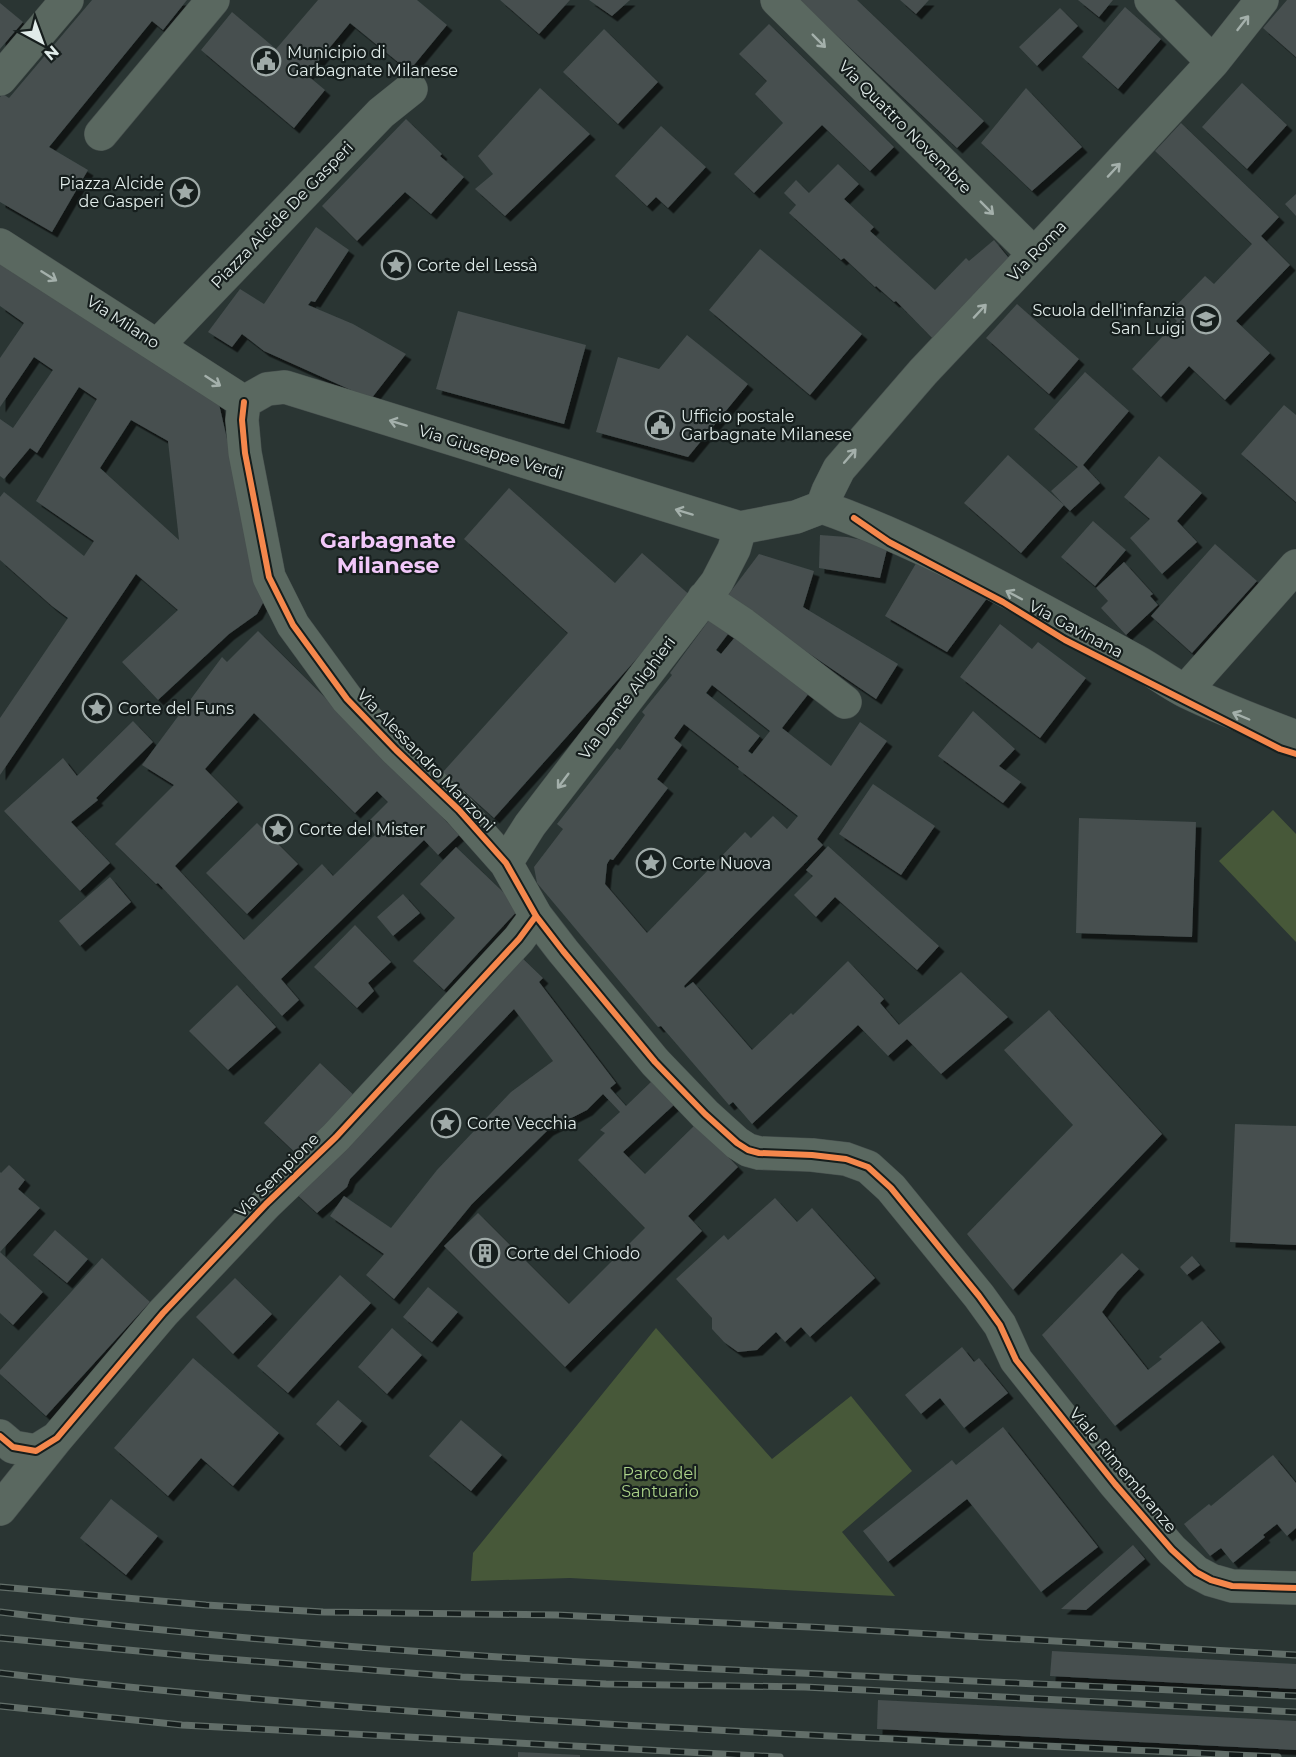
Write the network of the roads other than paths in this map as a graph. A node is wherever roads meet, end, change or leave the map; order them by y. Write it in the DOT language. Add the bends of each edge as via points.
graph roads {
  1 [pos="67,0"];
  2 [pos="213,0"];
  3 [pos="777,0"];
  4 [pos="1151,0"];
  5 [pos="1262,0"];
  6 [pos="1213,62"];
  7 [pos="0,80"];
  8 [pos="411,89"];
  9 [pos="101,134"];
  10 [pos="0,245"];
  11 [pos="1034,254"];
  12 [pos="158,345"];
  13 [pos="244,402"];
  14 [pos="822,507"];
  15 [pos="740,528"];
  16 [pos="1296,566"];
  17 [pos="704,598"];
  18 [pos="1185,691"];
  19 [pos="844,702"];
  20 [pos="1296,737"];
  21 [pos="506,863"];
  22 [pos="536,916"];
  23 [pos="737,1143"];
  24 [pos="0,1436"];
  25 [pos="46,1444"];
  26 [pos="0,1509"];
  27 [pos="1296,1588"];
  1 -- 7 [label="street"];
  2 -- 9 [label="street"];
  3 -- 11 [label="street, Via Quattro Novembre, one-way"];
  4 -- 6 [label="street"];
  6 -- 5 [label="street, Via Roma, one-way"];
  11 -- 6 [label="street, Via Roma, one-way"];
  8 -- 12 [label="street, Piazza Alcide De Gasperi" via="381,113"];
  10 -- 12 [label="street, Via Milano, one-way"];
  14 -- 11 [label="street, Via Roma, one-way" via="839,469"];
  12 -- 13 [label="street, Via Milano, one-way"];
  15 -- 13 [label="street, Via Giuseppe Verdi, one-way" via="285,387 267,389"];
  13 -- 21 [label="street, Via Alessandro Manzoni" via="245,453 269,577 293,625 348,699"];
  14 -- 15 [label="street" via="796,517"];
  18 -- 14 [label="street, Via Gavinana, one-way" via="983,579 872,526"];
  15 -- 17 [label="street, Via Dante Alighieri" via="730,557"];
  16 -- 18 [label="street"];
  17 -- 19 [label="street"];
  17 -- 21 [label="street, Via Dante Alighieri, one-way"];
  20 -- 18 [label="street, Via Gavinana, one-way"];
  21 -- 22 [label="street, Via Alessandro Manzoni"];
  22 -- 23 [label="street, Via Alessandro Manzoni" via="655,1062"];
  22 -- 25 [label="street, Via Sempione" via="336,1137 163,1312"];
  23 -- 27 [label="street, Viale Rimembranze" via="759,1153 846,1159 868,1167 891,1188 979,1296 1000,1325 1016,1360 1172,1550 1211,1580 1232,1586"];
  24 -- 25 [label="street" via="13,1448"];
  25 -- 26 [label="street, Via Sempione"];
}
